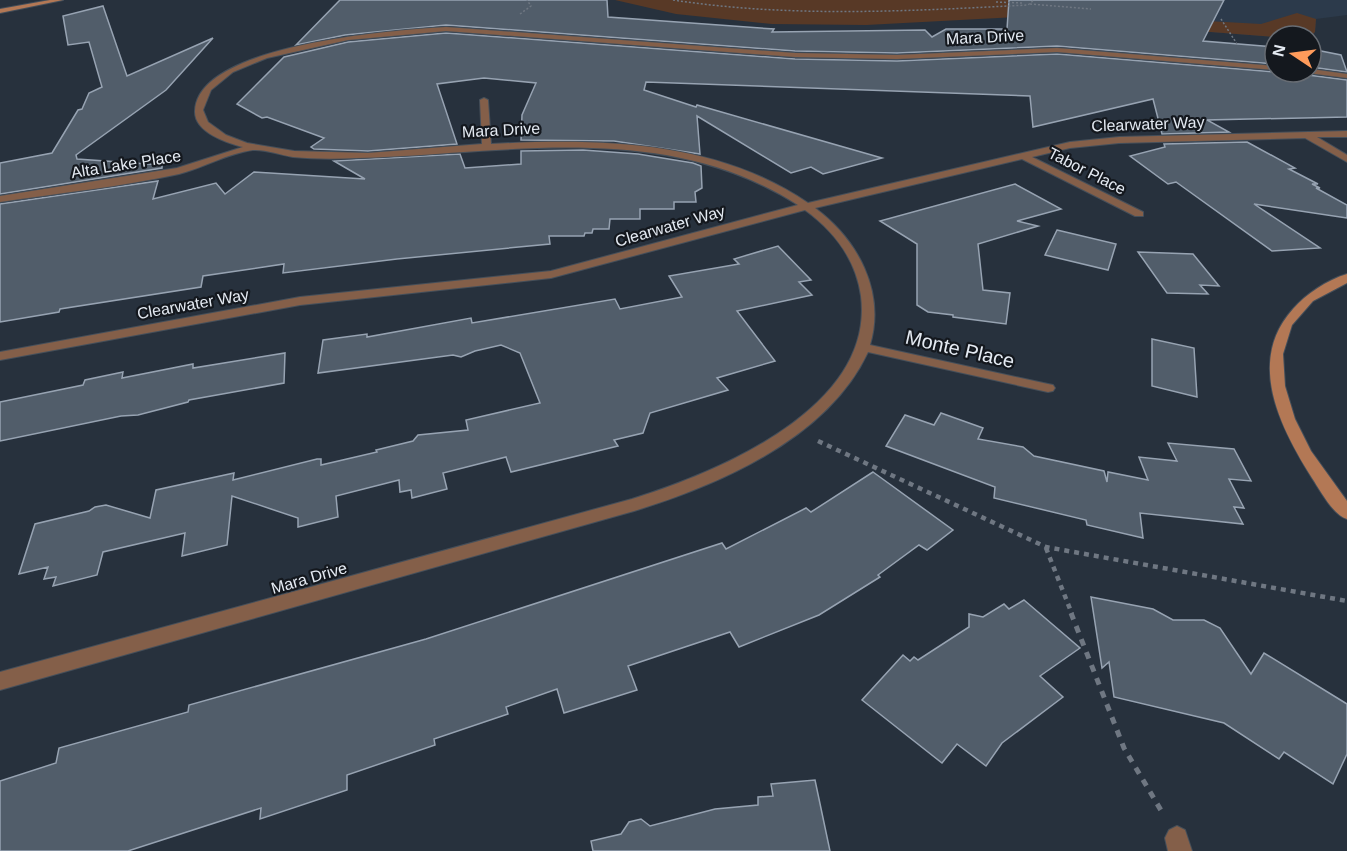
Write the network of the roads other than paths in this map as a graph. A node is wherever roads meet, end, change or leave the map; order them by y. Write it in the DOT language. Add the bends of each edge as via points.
graph roads {
  1 [pos="60,0"];
  2 [pos="0,11"];
  3 [pos="1263,67"];
  4 [pos="1323,73"];
  5 [pos="1347,76"];
  6 [pos="484,100"];
  7 [pos="1347,134"];
  8 [pos="1307,136"];
  9 [pos="487,146"];
  10 [pos="253,147"];
  11 [pos="1022,155"];
  12 [pos="1347,159"];
  13 [pos="0,199"];
  14 [pos="808,206"];
  15 [pos="1139,214"];
  16 [pos="1347,278"];
  17 [pos="863,347"];
  18 [pos="0,356"];
  19 [pos="1048,388"];
  20 [pos="1347,513"];
  21 [pos="0,681"];
  1 -- 2 [label="street"];
  3 -- 10 [label="street, Mara Drive" via="1070,51 845,57 468,30 394,31 288,50 247,64 211,86 200,101 202,120 218,134"];
  4 -- 5 [label="street"];
  6 -- 9 [label="street"];
  7 -- 8 [label="street, Clearwater Way"];
  8 -- 11 [label="street, Clearwater Way" via="1102,141"];
  8 -- 12 [label="street"];
  9 -- 10 [label="street, Mara Drive" via="352,156"];
  9 -- 14 [label="street, Mara Drive" via="580,143 656,150 736,170"];
  10 -- 13 [label="street, Alta Lake Place" via="178,171"];
  11 -- 14 [label="street, Clearwater Way"];
  11 -- 15 [label="street, Tabor Place"];
  14 -- 17 [label="street, Mara Drive" via="833,229 860,270 868,311"];
  14 -- 18 [label="street, Clearwater Way" via="551,274 300,301"];
  16 -- 20 [label="street" via="1311,296 1290,317 1278,341 1275,366 1280,399 1294,436"];
  17 -- 19 [label="street, Monte Place"];
  17 -- 21 [label="street, Mara Drive" via="846,377 807,419 741,462 680,490"];
}
